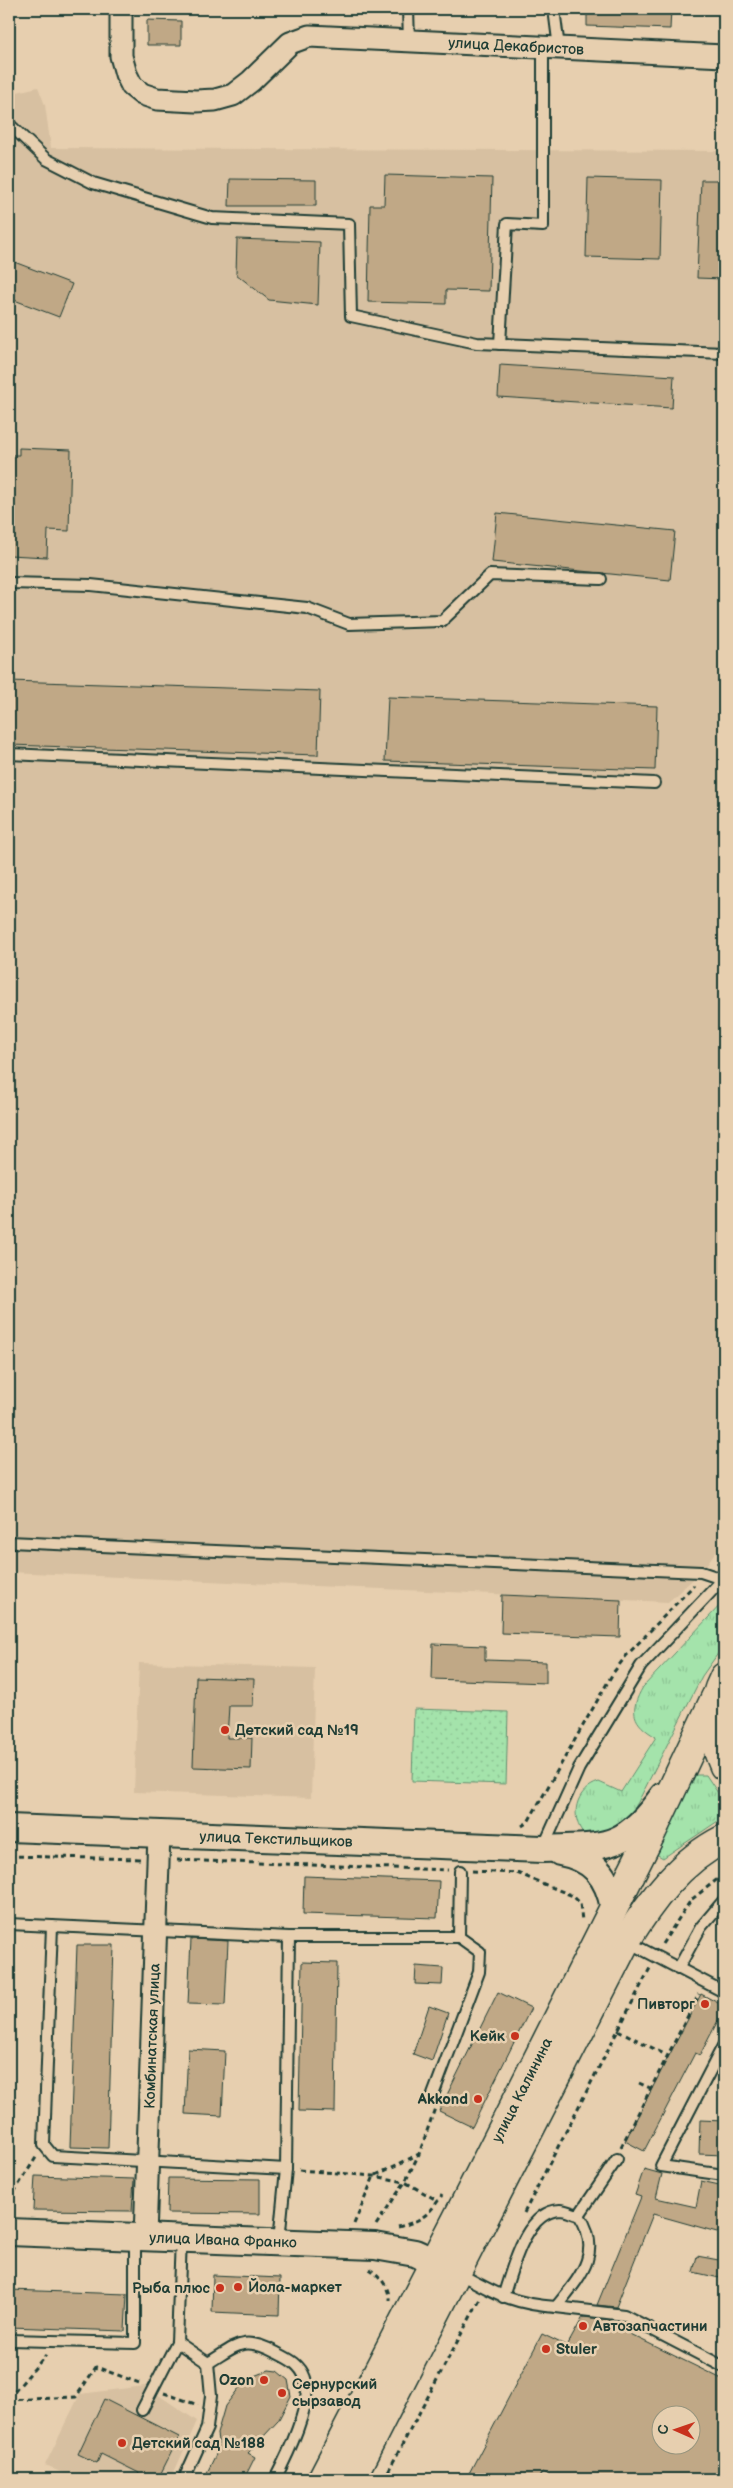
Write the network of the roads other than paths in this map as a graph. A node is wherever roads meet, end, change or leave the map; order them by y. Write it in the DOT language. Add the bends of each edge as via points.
graph roads {
  1 [pos="121,9"];
  2 [pos="408,9"];
  3 [pos="554,9"];
  4 [pos="409,41"];
  5 [pos="551,48"];
  6 [pos="724,56"];
  7 [pos="9,124"];
  8 [pos="500,344"];
  9 [pos="724,353"];
  10 [pos="601,579"];
  11 [pos="9,583"];
  12 [pos="9,754"];
  13 [pos="654,783"];
  14 [pos="9,1542"];
  15 [pos="723,1578"];
  16 [pos="719,1687"];
  17 [pos="724,1766"];
  18 [pos="677,1776"];
  19 [pos="9,1828"];
  20 [pos="724,1839"];
  21 [pos="159,1847"];
  22 [pos="542,1849"];
  23 [pos="460,1870"];
  24 [pos="724,1900"];
  25 [pos="614,1908"];
  26 [pos="9,1924"];
  27 [pos="52,1926"];
  28 [pos="156,1931"];
  29 [pos="459,1936"];
  30 [pos="289,1937"];
  31 [pos="626,1941"];
  32 [pos="678,1968"];
  33 [pos="724,1992"];
  34 [pos="724,2044"];
  35 [pos="434,2095"];
  36 [pos="617,2158"];
  37 [pos="148,2160"];
  38 [pos="286,2169"];
  39 [pos="724,2175"];
  40 [pos="579,2215"];
  41 [pos="9,2232"];
  42 [pos="140,2237"];
  43 [pos="181,2238"];
  44 [pos="279,2242"];
  45 [pos="446,2267"];
  46 [pos="503,2297"];
  47 [pos="556,2307"];
  48 [pos="9,2340"];
  49 [pos="178,2342"];
  50 [pos="208,2363"];
  51 [pos="724,2367"];
  52 [pos="142,2410"];
  53 [pos="184,2479"];
  54 [pos="275,2479"];
  55 [pos="322,2479"];
  56 [pos="351,2479"];
  1 -- 4 [label="street, улица Декабристов" via="121,56 126,74 132,86 157,99 196,101 233,95 290,43 309,36"];
  2 -- 4 [label="lane"];
  3 -- 5 [label="lane"];
  4 -- 5 [label="street, улица Декабристов"];
  5 -- 6 [label="street, улица Декабристов"];
  5 -- 8 [label="lane" via="543,226 507,224"];
  7 -- 8 [label="lane" via="46,159 93,183 212,218 349,224 351,316 477,344"];
  8 -- 9 [label="lane"];
  10 -- 11 [label="lane" via="490,575 442,620 349,624 307,608 91,585"];
  12 -- 13 [label="lane"];
  14 -- 15 [label="lane" via="702,1572"];
  15 -- 22 [label="lane" via="641,1666 579,1768"];
  16 -- 17 [label="main road" via="713,1726 716,1748"];
  16 -- 18 [label="main road, улица Калинина"];
  18 -- 22 [label="street, улица Текстильщиков" via="648,1817 619,1840 601,1846"];
  18 -- 25 [label="main road, улица Калинина"];
  19 -- 21 [label="street, улица Текстильщиков"];
  20 -- 31 [label="main road, улица Калинина" via="672,1878 647,1907"];
  21 -- 22 [label="street, улица Текстильщиков"];
  21 -- 28 [label="street, Комбинатская улица"];
  22 -- 25 [label="street, улица Текстильщиков" via="588,1861 606,1879"];
  23 -- 29 [label="lane"];
  24 -- 32 [label="lane" via="701,1927"];
  25 -- 45 [label="main road, улица Калинина"];
  26 -- 27 [label="lane"];
  27 -- 28 [label="lane"];
  27 -- 37 [label="lane" via="44,2145 53,2156"];
  28 -- 30 [label="lane"];
  28 -- 37 [label="street, Комбинатская улица"];
  29 -- 30 [label="lane"];
  29 -- 35 [label="lane" via="480,1952 479,1972"];
  30 -- 38 [label="lane"];
  31 -- 32 [label="lane"];
  31 -- 45 [label="main road, улица Калинина"];
  32 -- 33 [label="lane"];
  34 -- 39 [label="lane" via="661,2166"];
  36 -- 40 [label="lane"];
  37 -- 38 [label="lane"];
  37 -- 42 [label="street, Комбинатская улица"];
  38 -- 44 [label="lane"];
  40 -- 46 [label="lane" via="561,2210 547,2213 531,2227 516,2255"];
  40 -- 47 [label="lane" via="589,2230 590,2247 583,2273"];
  41 -- 42 [label="street, улица Ивана Франко"];
  42 -- 43 [label="street, улица Ивана Франко"];
  42 -- 48 [label="lane" via="135,2343"];
  43 -- 44 [label="street, улица Ивана Франко"];
  43 -- 49 [label="lane"];
  44 -- 45 [label="street, улица Ивана Франко" via="375,2246 415,2253"];
  45 -- 46 [label="lane"];
  45 -- 55 [label="main road, улица Калинина"];
  45 -- 56 [label="main road, улица Калинина"];
  46 -- 47 [label="lane" via="527,2305"];
  47 -- 51 [label="lane" via="624,2315"];
  49 -- 50 [label="lane"];
  49 -- 52 [label="lane"];
  50 -- 53 [label="lane" via="207,2428"];
  50 -- 54 [label="lane" via="243,2342 259,2343 296,2363 305,2378 307,2394 291,2449"];
}
